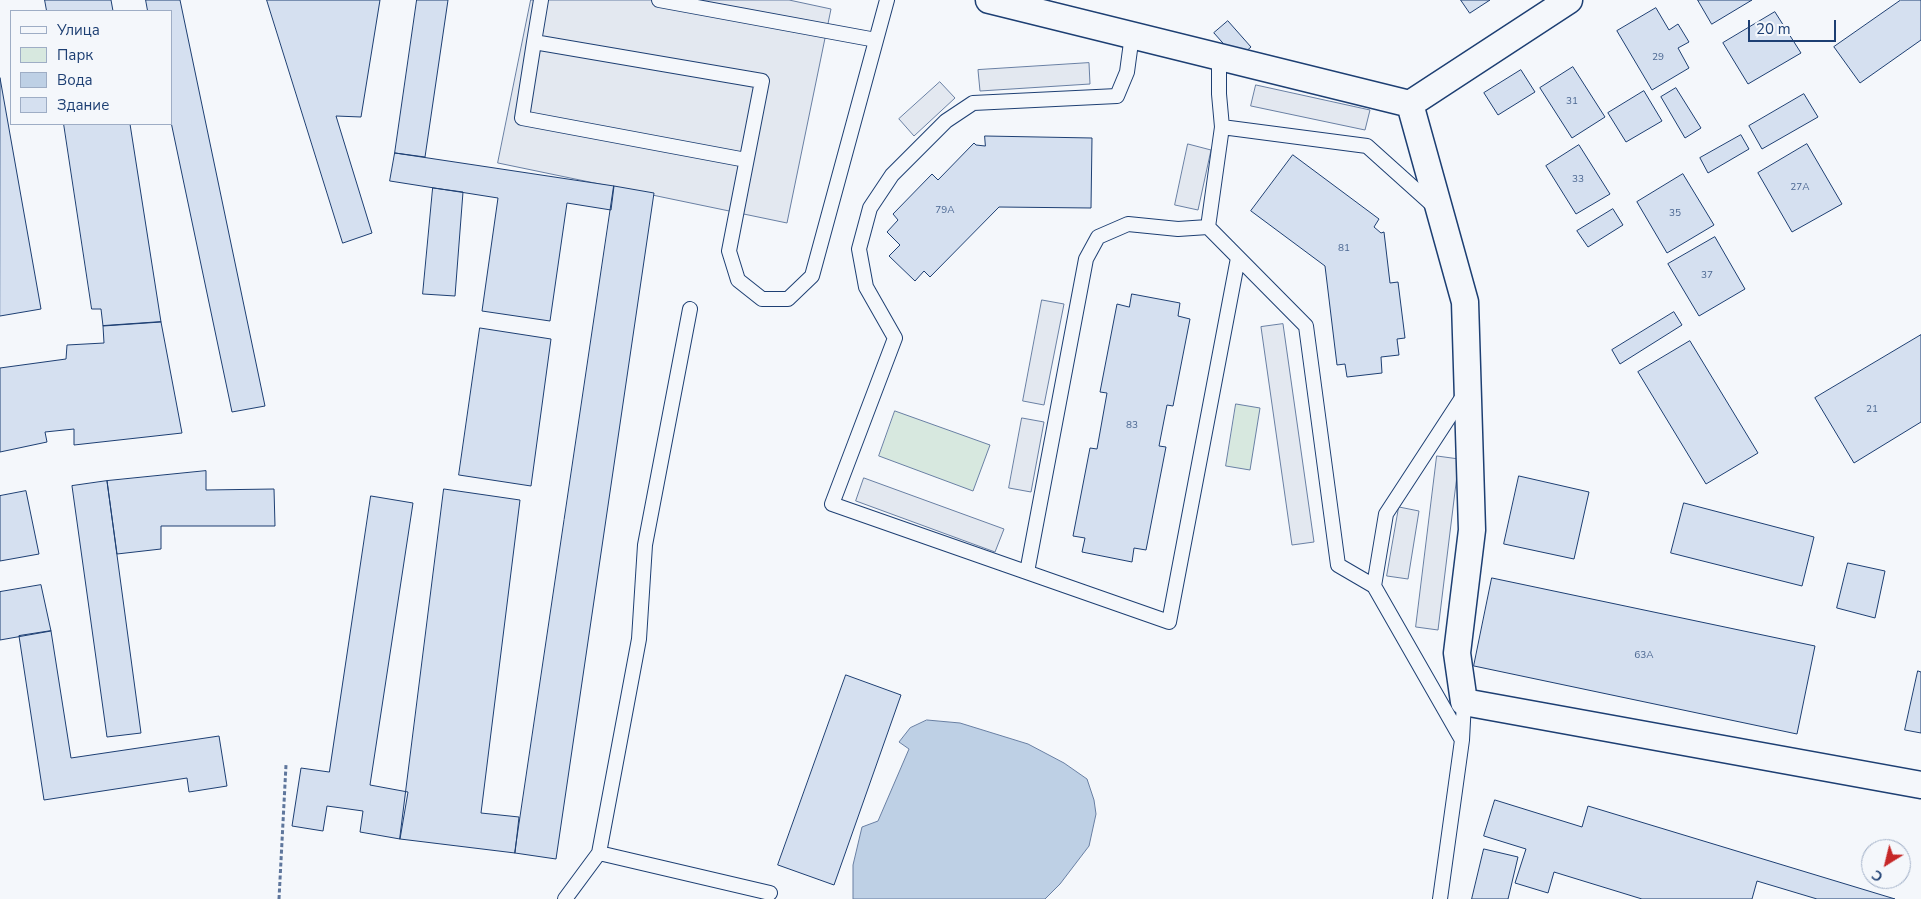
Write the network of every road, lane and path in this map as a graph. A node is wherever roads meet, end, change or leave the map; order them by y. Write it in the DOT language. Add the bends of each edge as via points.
graph roads {
  1 [pos="541,0"];
  2 [pos="659,0"];
  3 [pos="887,0"];
  4 [pos="989,0"];
  5 [pos="1569,0"];
  6 [pos="1132,35"];
  7 [pos="876,40"];
  8 [pos="534,42"];
  9 [pos="1219,56"];
  10 [pos="1410,104"];
  11 [pos="1222,127"];
  12 [pos="746,160"];
  13 [pos="1440,212"];
  14 [pos="1208,227"];
  15 [pos="1238,258"];
  16 [pos="690,309"];
  17 [pos="1468,389"];
  18 [pos="1027,572"];
  19 [pos="1374,586"];
  20 [pos="1464,702"];
  21 [pos="1462,740"];
  22 [pos="286,764"];
  23 [pos="1921,786"];
  24 [pos="599,852"];
  25 [pos="770,893"];
  26 [pos="279,899"];
  27 [pos="565,899"];
  28 [pos="1440,899"];
  1 -- 8 [label="lane"];
  2 -- 7 [label="lane"];
  3 -- 7 [label="lane"];
  4 -- 6 [label="street"];
  5 -- 10 [label="street"];
  6 -- 9 [label="street"];
  6 -- 18 [label="lane" via="1128,72 1117,96 974,103 946,121 892,175 870,208 859,249 866,287 895,338 832,504"];
  7 -- 12 [label="lane" via="812,276 788,300 762,299 744,285 738,280 729,251"];
  8 -- 12 [label="lane" via="522,118"];
  8 -- 12 [label="lane" via="762,80"];
  9 -- 10 [label="street"];
  9 -- 11 [label="lane"];
  10 -- 13 [label="street"];
  11 -- 13 [label="lane" via="1367,146"];
  11 -- 14 [label="lane"];
  13 -- 17 [label="street" via="1465,302"];
  14 -- 15 [label="lane"];
  14 -- 18 [label="lane" via="1178,229 1128,224 1098,237 1086,259"];
  15 -- 18 [label="lane" via="1169,622"];
  15 -- 19 [label="lane" via="1306,326 1338,565"];
  16 -- 24 [label="lane" via="645,545 639,639"];
  17 -- 19 [label="lane" via="1386,514"];
  17 -- 20 [label="street" via="1472,530 1457,653"];
  19 -- 21 [label="lane"];
  20 -- 21 [label="lane"];
  20 -- 23 [label="street"];
  21 -- 28 [label="lane"];
  22 -- 26 [label="path"];
  24 -- 25 [label="lane"];
  24 -- 27 [label="lane"];
}
